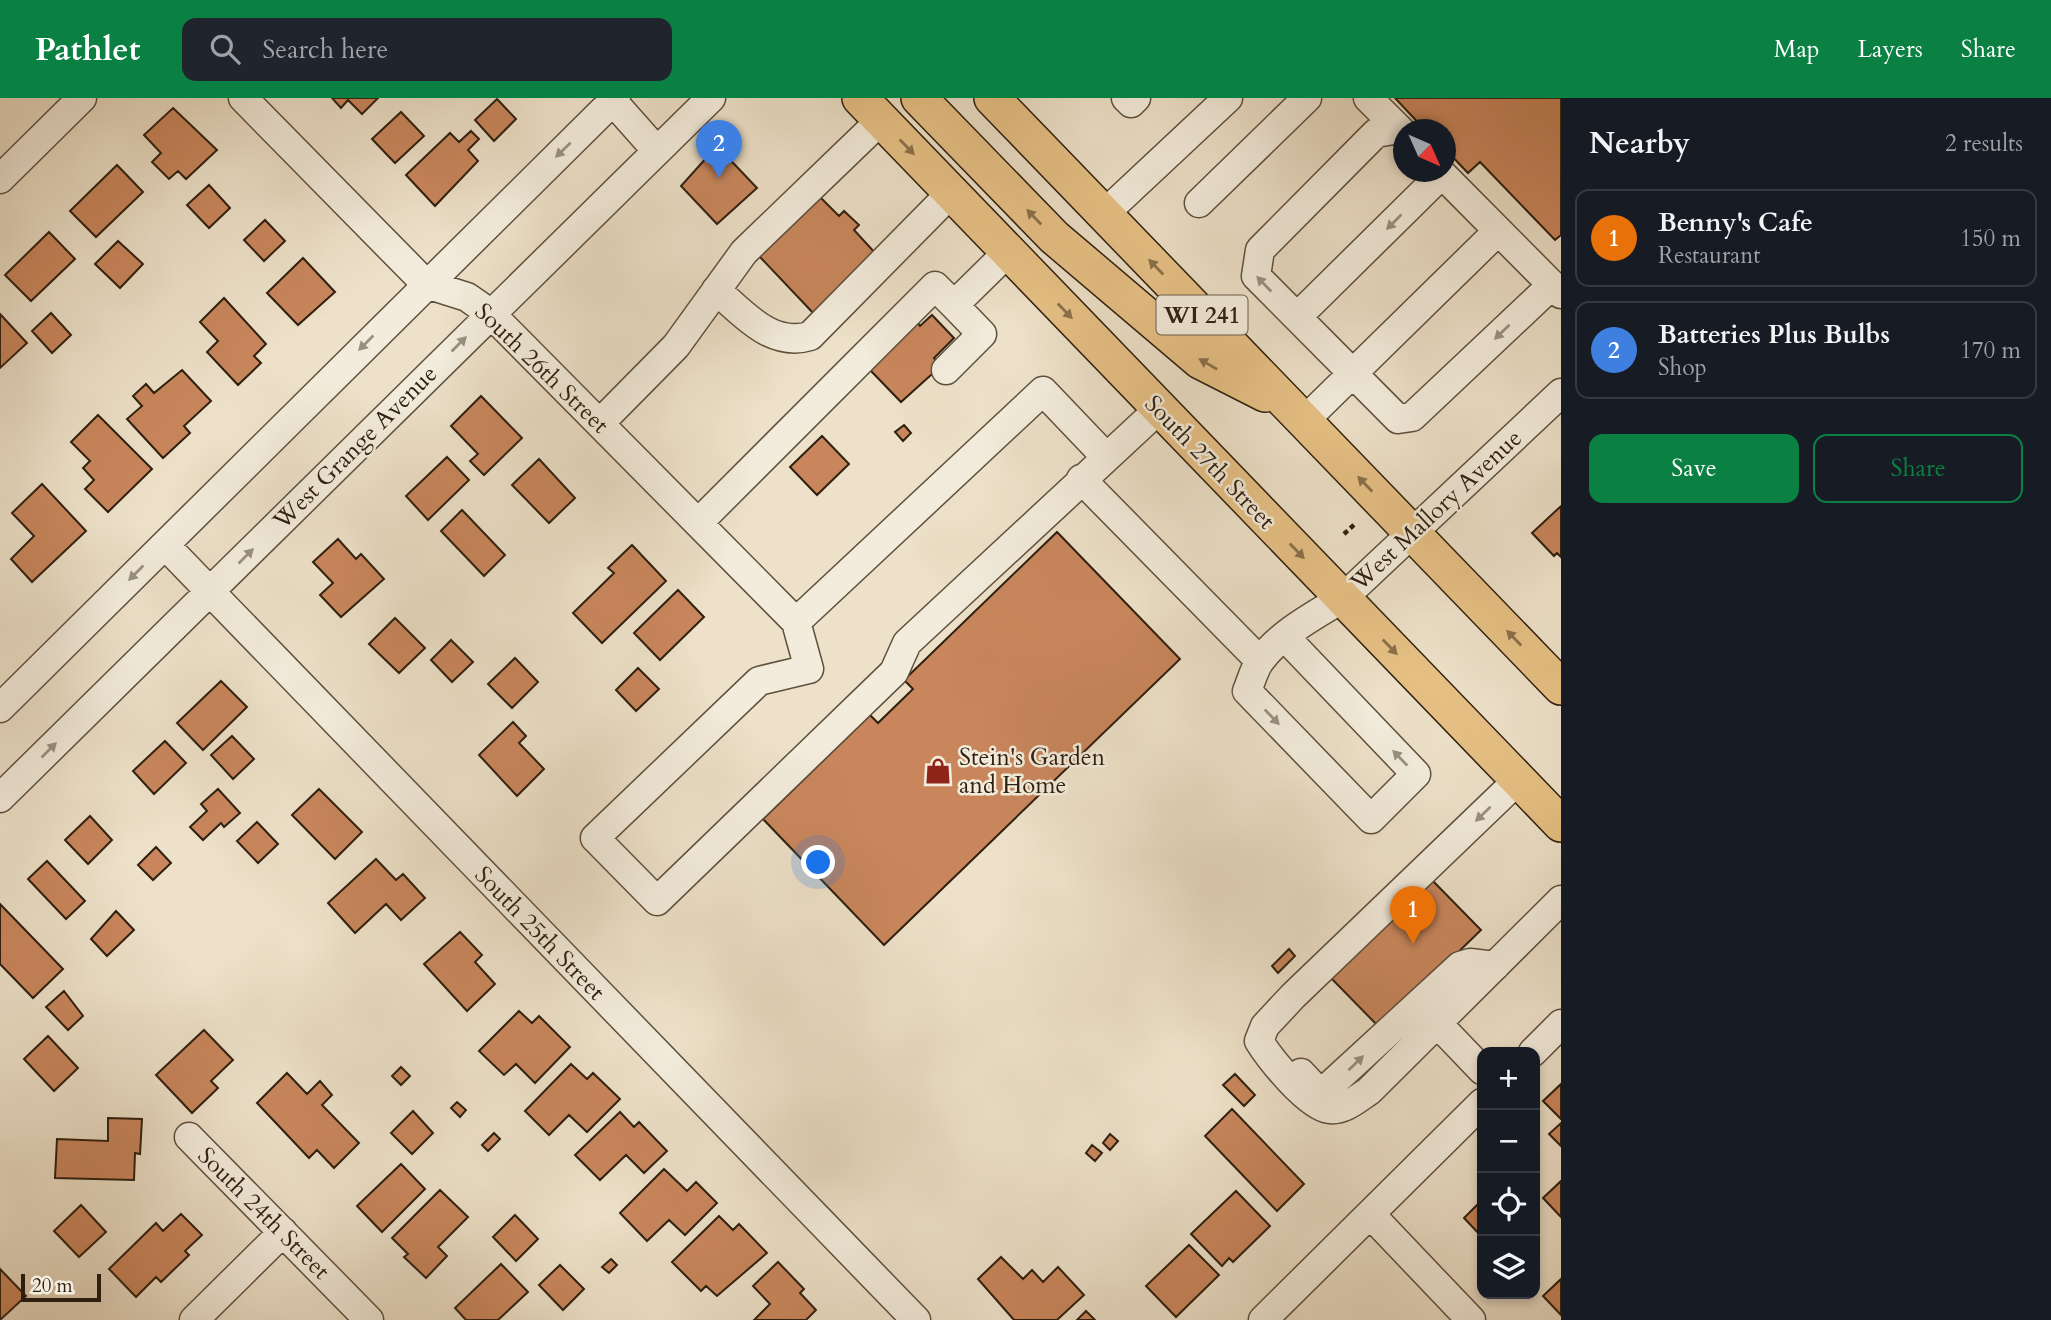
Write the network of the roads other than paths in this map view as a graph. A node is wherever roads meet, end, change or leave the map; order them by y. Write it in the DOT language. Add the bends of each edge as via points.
graph roads {
  1 [pos="82,98"];
  2 [pos="243,98"];
  3 [pos="711,98"];
  4 [pos="919,98"];
  5 [pos="992,98"];
  6 [pos="1126,98"];
  7 [pos="1136,98"];
  8 [pos="1228,98"];
  9 [pos="1307,98"];
  10 [pos="1368,98"];
  11 [pos="613,99"];
  12 [pos="871,109"];
  13 [pos="1393,124"];
  14 [pos="1393,132"];
  15 [pos="657,151"];
  16 [pos="0,179"];
  17 [pos="1432,182"];
  18 [pos="1450,182"];
  19 [pos="951,193"];
  20 [pos="1199,203"];
  21 [pos="1104,214"];
  22 [pos="1498,231"];
  23 [pos="1008,252"];
  24 [pos="426,284"];
  25 [pos="1556,289"];
  26 [pos="716,290"];
  27 [pos="954,305"];
  28 [pos="490,313"];
  29 [pos="1297,317"];
  30 [pos="946,370"];
  31 [pos="1353,373"];
  32 [pos="1561,393"];
  33 [pos="1159,409"];
  34 [pos="1297,414"];
  35 [pos="600,424"];
  36 [pos="1106,457"];
  37 [pos="1081,479"];
  38 [pos="698,523"];
  39 [pos="1412,533"];
  40 [pos="165,545"];
  41 [pos="209,592"];
  42 [pos="1343,598"];
  43 [pos="796,622"];
  44 [pos="1285,637"];
  45 [pos="1260,661"];
  46 [pos="1560,686"];
  47 [pos="0,708"];
  48 [pos="1518,780"];
  49 [pos="0,798"];
  50 [pos="1561,824"];
  51 [pos="1561,900"];
  52 [pos="1495,966"];
  53 [pos="1437,1023"];
  54 [pos="1561,1024"];
  55 [pos="1538,1047"];
  56 [pos="1265,1051"];
  57 [pos="1477,1065"];
  58 [pos="1477,1108"];
  59 [pos="189,1137"];
  60 [pos="1371,1215"];
  61 [pos="283,1232"];
  62 [pos="194,1320"];
  63 [pos="369,1320"];
  64 [pos="916,1320"];
  65 [pos="1263,1320"];
  66 [pos="1471,1320"];
  1 -- 16 [label="street"];
  2 -- 24 [label="street, South 26th Street"];
  3 -- 15 [label="street, West Grange Avenue"];
  34 -- 4 [label="main road, one-way" via="1200,361 1054,237"];
  5 -- 21 [label="main road, WI 241"];
  6 -- 7 [label="street" via="1131,103"];
  8 -- 21 [label="street"];
  9 -- 20 [label="street"];
  10 -- 13 [label="street"];
  11 -- 15 [label="street"];
  11 -- 24 [label="street, one-way"];
  12 -- 19 [label="main road, South 27th Street, one-way"];
  12 -- 26 [label="street"];
  29 -- 14 [label="street, one-way" via="1255,276 1260,250 1376,133"];
  15 -- 28 [label="street, West Grange Avenue"];
  17 -- 29 [label="street, one-way"];
  18 -- 22 [label="street"];
  19 -- 23 [label="main road, South 27th Street"];
  19 -- 26 [label="street" via="810,336 797,340 764,331"];
  34 -- 21 [label="main road, WI 241, one-way"];
  22 -- 25 [label="street"];
  22 -- 31 [label="street"];
  23 -- 27 [label="street"];
  23 -- 33 [label="main road, South 27th Street, one-way"];
  24 -- 28 [label="street, South 26th Street" via="467,297"];
  24 -- 40 [label="street, one-way"];
  25 -- 31 [label="street, one-way" via="1412,417 1398,419"];
  26 -- 35 [label="street" via="676,346"];
  27 -- 30 [label="street" via="982,334"];
  27 -- 38 [label="street" via="935,286"];
  28 -- 35 [label="street, South 26th Street"];
  41 -- 28 [label="street, West Grange Avenue, one-way"];
  29 -- 31 [label="street"];
  31 -- 34 [label="street"];
  32 -- 39 [label="street, West Mallory Avenue"];
  33 -- 36 [label="street"];
  33 -- 42 [label="main road, South 27th Street, one-way"];
  39 -- 34 [label="main road, WI 241, one-way"];
  35 -- 38 [label="street, South 26th Street"];
  36 -- 37 [label="street"];
  36 -- 43 [label="street" via="1043,391"];
  37 -- 43 [label="street, South 26th Street" via="906,643 894,672 657,901 595,838 759,681 809,669"];
  37 -- 45 [label="street"];
  38 -- 43 [label="street, South 26th Street"];
  39 -- 42 [label="street, West Mallory Avenue"];
  46 -- 39 [label="main road, WI 241, one-way"];
  40 -- 41 [label="street, South 25th Street"];
  40 -- 47 [label="street, one-way"];
  49 -- 41 [label="street, West Grange Avenue, one-way"];
  41 -- 64 [label="street, South 25th Street"];
  42 -- 44 [label="street, West Mallory Avenue"];
  42 -- 48 [label="main road, South 27th Street, one-way"];
  44 -- 45 [label="street, West Mallory Avenue"];
  45 -- 44 [label="street, one-way" via="1247,691 1371,819 1416,774"];
  48 -- 50 [label="main road, South 27th Street"];
  48 -- 56 [label="street, one-way" via="1265,1026 1259,1041"];
  51 -- 52 [label="street"];
  52 -- 53 [label="street"];
  56 -- 52 [label="street, one-way" via="1282,1053 1324,1091 1460,966 1470,962"];
  53 -- 56 [label="street" via="1369,1091 1349,1105 1330,1109 1311,1101"];
  53 -- 57 [label="street"];
  54 -- 55 [label="street"];
  58 -- 60 [label="street"];
  59 -- 61 [label="street, South 24th Street"];
  60 -- 65 [label="street"];
  60 -- 66 [label="street"];
  61 -- 62 [label="street"];
  61 -- 63 [label="street, South 24th Street"];
}
